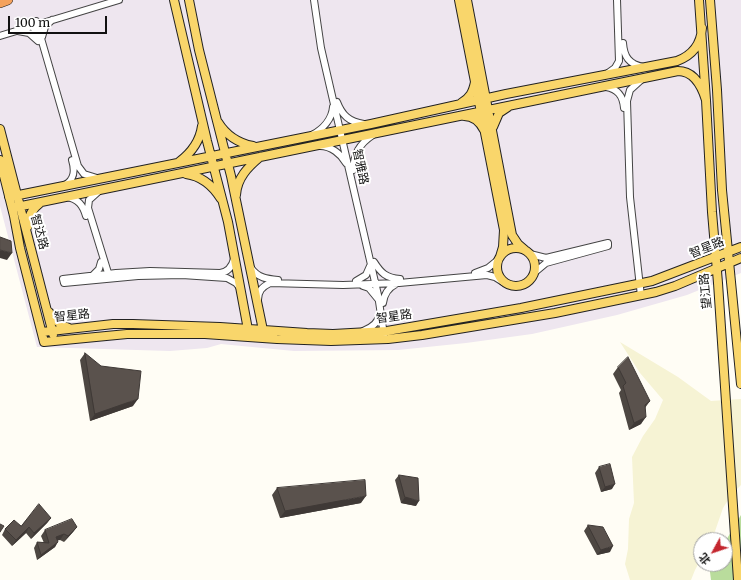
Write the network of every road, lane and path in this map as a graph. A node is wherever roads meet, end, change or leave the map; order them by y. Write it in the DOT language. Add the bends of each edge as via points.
graph roads {
  1 [pos="8,0"];
  2 [pos="106,0"];
  3 [pos="120,0"];
  4 [pos="168,0"];
  5 [pos="174,0"];
  6 [pos="314,0"];
  7 [pos="318,0"];
  8 [pos="459,0"];
  9 [pos="467,0"];
  10 [pos="617,0"];
  11 [pos="621,0"];
  12 [pos="700,0"];
  13 [pos="710,0"];
  14 [pos="0,3"];
  15 [pos="190,3"];
  16 [pos="177,13"];
  17 [pos="54,19"];
  18 [pos="34,23"];
  19 [pos="702,28"];
  20 [pos="15,31"];
  21 [pos="0,32"];
  22 [pos="0,36"];
  23 [pos="40,41"];
  24 [pos="644,67"];
  25 [pos="606,75"];
  26 [pos="479,76"];
  27 [pos="643,78"];
  28 [pos="602,87"];
  29 [pos="508,94"];
  30 [pos="335,100"];
  31 [pos="483,100"];
  32 [pos="706,100"];
  33 [pos="510,105"];
  34 [pos="456,106"];
  35 [pos="485,110"];
  36 [pos="457,116"];
  37 [pos="215,118"];
  38 [pos="202,121"];
  39 [pos="371,124"];
  40 [pos="0,129"];
  41 [pos="342,130"];
  42 [pos="489,133"];
  43 [pos="373,135"];
  44 [pos="311,136"];
  45 [pos="344,140"];
  46 [pos="258,146"];
  47 [pos="315,146"];
  48 [pos="224,153"];
  49 [pos="211,156"];
  50 [pos="261,156"];
  51 [pos="0,160"];
  52 [pos="178,163"];
  53 [pos="227,164"];
  54 [pos="214,166"];
  55 [pos="351,170"];
  56 [pos="181,173"];
  57 [pos="13,179"];
  58 [pos="100,179"];
  59 [pos="64,186"];
  60 [pos="103,189"];
  61 [pos="36,192"];
  62 [pos="13,196"];
  63 [pos="65,197"];
  64 [pos="41,202"];
  65 [pos="236,204"];
  66 [pos="224,206"];
  67 [pos="16,207"];
  68 [pos="28,235"];
  69 [pos="741,247"];
  70 [pos="528,252"];
  71 [pos="728,252"];
  72 [pos="235,255"];
  73 [pos="716,257"];
  74 [pos="499,258"];
  75 [pos="741,258"];
  76 [pos="372,262"];
  77 [pos="729,263"];
  78 [pos="103,264"];
  79 [pos="250,267"];
  80 [pos="716,269"];
  81 [pos="116,273"];
  82 [pos="534,273"];
  83 [pos="92,276"];
  84 [pos="107,276"];
  85 [pos="399,281"];
  86 [pos="377,282"];
  87 [pos="503,282"];
  88 [pos="357,283"];
  89 [pos="637,284"];
  90 [pos="242,293"];
  91 [pos="639,296"];
  92 [pos="381,302"];
  93 [pos="258,304"];
  94 [pos="47,307"];
  95 [pos="245,310"];
  96 [pos="381,311"];
  97 [pos="260,316"];
  98 [pos="76,328"];
  99 [pos="224,328"];
  100 [pos="52,331"];
  101 [pos="42,332"];
  102 [pos="275,332"];
  103 [pos="249,333"];
  104 [pos="358,333"];
  105 [pos="264,334"];
  106 [pos="386,335"];
  107 [pos="55,341"];
  108 [pos="44,342"];
  109 [pos="741,384"];
  110 [pos="738,580"];
  1 -- 14 [label="highway"];
  2 -- 18 [label="street"];
  3 -- 17 [label="street"];
  4 -- 16 [label="street"];
  5 -- 16 [label="main road"];
  6 -- 30 [label="street, 智雅路" via="321,48"];
  7 -- 30 [label="street, 智雅路"];
  8 -- 26 [label="main road"];
  9 -- 26 [label="main road"];
  10 -- 25 [label="street" via="619,61"];
  11 -- 24 [label="street" via="625,53 632,64"];
  12 -- 19 [label="main road, 望江路"];
  13 -- 71 [label="main road"];
  15 -- 37 [label="main road" via="193,27"];
  16 -- 38 [label="main road"];
  17 -- 18 [label="street"];
  17 -- 23 [label="street" via="45,27"];
  18 -- 20 [label="street"];
  18 -- 21 [label="street"];
  18 -- 23 [label="street"];
  19 -- 24 [label="main road" via="700,41 687,56 677,61"];
  19 -- 32 [label="main road, 望江路"];
  20 -- 22 [label="street"];
  20 -- 23 [label="street" via="29,33"];
  23 -- 58 [label="street" via="78,166 88,176"];
  23 -- 59 [label="street" via="74,167 71,180"];
  24 -- 25 [label="main road"];
  25 -- 29 [label="main road"];
  26 -- 29 [label="main road" via="493,91"];
  26 -- 31 [label="main road"];
  26 -- 34 [label="main road" via="471,94"];
  27 -- 28 [label="main road"];
  27 -- 32 [label="main road" via="678,71 687,72 697,81"];
  27 -- 89 [label="street" via="632,86 627,97 630,197"];
  28 -- 33 [label="main road"];
  28 -- 89 [label="street" via="616,91 623,102 628,204"];
  29 -- 31 [label="main road"];
  30 -- 39 [label="street" via="350,120"];
  30 -- 41 [label="street, 智雅路"];
  30 -- 44 [label="street" via="330,119"];
  31 -- 34 [label="main road"];
  31 -- 35 [label="main road"];
  32 -- 73 [label="main road, 望江路"];
  33 -- 35 [label="main road"];
  33 -- 42 [label="main road" via="499,114"];
  34 -- 39 [label="main road"];
  35 -- 36 [label="main road"];
  35 -- 42 [label="main road"];
  36 -- 42 [label="main road" via="467,116 476,120"];
  36 -- 43 [label="main road"];
  37 -- 46 [label="main road" via="233,138"];
  37 -- 48 [label="main road"];
  38 -- 49 [label="main road"];
  38 -- 52 [label="main road" via="198,142"];
  39 -- 41 [label="main road"];
  40 -- 57 [label="main road, 智达路"];
  41 -- 44 [label="main road"];
  41 -- 45 [label="street, 智雅路"];
  42 -- 70 [label="main road" via="512,235"];
  42 -- 74 [label="main road" via="504,230"];
  43 -- 45 [label="main road"];
  43 -- 55 [label="street" via="358,148"];
  44 -- 46 [label="main road"];
  45 -- 47 [label="main road"];
  45 -- 55 [label="street, 智雅路"];
  46 -- 48 [label="main road"];
  47 -- 50 [label="main road"];
  47 -- 55 [label="street" via="324,146 337,153 343,157"];
  48 -- 49 [label="main road"];
  48 -- 53 [label="main road"];
  49 -- 52 [label="main road"];
  49 -- 54 [label="main road"];
  50 -- 53 [label="main road"];
  50 -- 65 [label="main road" via="241,177"];
  51 -- 62 [label="main road, 智达路"];
  52 -- 58 [label="main road"];
  53 -- 54 [label="main road"];
  53 -- 65 [label="main road"];
  54 -- 56 [label="main road"];
  54 -- 66 [label="main road"];
  55 -- 76 [label="street, 智雅路"];
  56 -- 60 [label="main road"];
  56 -- 66 [label="main road" via="190,174 206,182 216,191"];
  57 -- 61 [label="main road" via="22,189"];
  57 -- 62 [label="main road, 智达路"];
  58 -- 59 [label="main road"];
  59 -- 61 [label="main road"];
  60 -- 63 [label="main road"];
  60 -- 78 [label="street" via="89,200 88,208"];
  61 -- 62 [label="main road"];
  62 -- 67 [label="main road, 智达路"];
  63 -- 64 [label="main road"];
  63 -- 78 [label="street" via="76,200 84,209"];
  64 -- 67 [label="main road"];
  64 -- 68 [label="main road" via="33,209 28,219"];
  65 -- 79 [label="main road"];
  66 -- 72 [label="main road"];
  67 -- 68 [label="main road, 智达路"];
  67 -- 101 [label="main road, 智达路" via="20,248"];
  68 -- 94 [label="main road, 智达路"];
  69 -- 71 [label="main road, 智星路"];
  70 -- 74 [label="main road" via="513,248"];
  70 -- 82 [label="main road" via="534,260"];
  70 -- 82 [label="street" via="546,258 608,243 608,246 546,263"];
  71 -- 73 [label="main road, 智星路"];
  71 -- 77 [label="main road"];
  72 -- 81 [label="street" via="230,268 220,273"];
  72 -- 90 [label="main road"];
  73 -- 80 [label="main road, 望江路"];
  73 -- 89 [label="main road, 智星路" via="663,278"];
  74 -- 85 [label="street" via="488,268 473,273"];
  74 -- 87 [label="main road" via="497,271"];
  75 -- 77 [label="main road, 智星路"];
  76 -- 85 [label="street" via="383,274"];
  76 -- 86 [label="street, 智雅路"];
  76 -- 88 [label="street" via="369,271"];
  77 -- 80 [label="main road, 智星路"];
  77 -- 109 [label="main road"];
  78 -- 81 [label="street"];
  78 -- 83 [label="street"];
  78 -- 84 [label="street"];
  79 -- 88 [label="street" via="257,275 267,279"];
  79 -- 93 [label="main road"];
  80 -- 91 [label="main road, 智星路" via="675,286"];
  80 -- 110 [label="main road, 望江路"];
  81 -- 84 [label="street"];
  82 -- 87 [label="main road" via="532,279 521,286"];
  83 -- 84 [label="street"];
  83 -- 84 [label="street" via="63,279 64,283"];
  84 -- 90 [label="street" via="226,278 236,283"];
  85 -- 86 [label="street"];
  85 -- 87 [label="street" via="487,275"];
  85 -- 92 [label="street" via="388,289"];
  86 -- 88 [label="street"];
  86 -- 92 [label="street, 智雅路"];
  88 -- 92 [label="street" via="369,288"];
  88 -- 93 [label="street" via="270,283 260,290"];
  89 -- 91 [label="street"];
  89 -- 106 [label="main road, 智星路"];
  90 -- 95 [label="main road"];
  91 -- 106 [label="main road, 智星路" via="449,332"];
  92 -- 96 [label="street, 智雅路"];
  92 -- 106 [label="street, 智雅路"];
  93 -- 97 [label="main road"];
  94 -- 98 [label="main road" via="62,325"];
  94 -- 100 [label="main road, 智达路"];
  95 -- 99 [label="main road" via="242,319"];
  95 -- 103 [label="main road"];
  96 -- 104 [label="street" via="373,325"];
  96 -- 106 [label="street, 智雅路"];
  97 -- 102 [label="main road" via="266,326"];
  97 -- 105 [label="main road"];
  98 -- 99 [label="main road, 智星路" via="134,324"];
  98 -- 100 [label="main road, 智星路"];
  99 -- 103 [label="main road, 智星路"];
  100 -- 101 [label="main road, 智星路"];
  100 -- 107 [label="main road, 智达路"];
  101 -- 108 [label="main road, 智达路"];
  102 -- 104 [label="main road, 智星路"];
  102 -- 105 [label="main road, 智星路"];
  103 -- 105 [label="main road, 智星路"];
  103 -- 107 [label="main road, 智星路" via="127,334"];
  104 -- 106 [label="main road, 智星路"];
  105 -- 106 [label="main road, 智星路" via="331,341"];
  107 -- 108 [label="main road, 智星路"];
}
